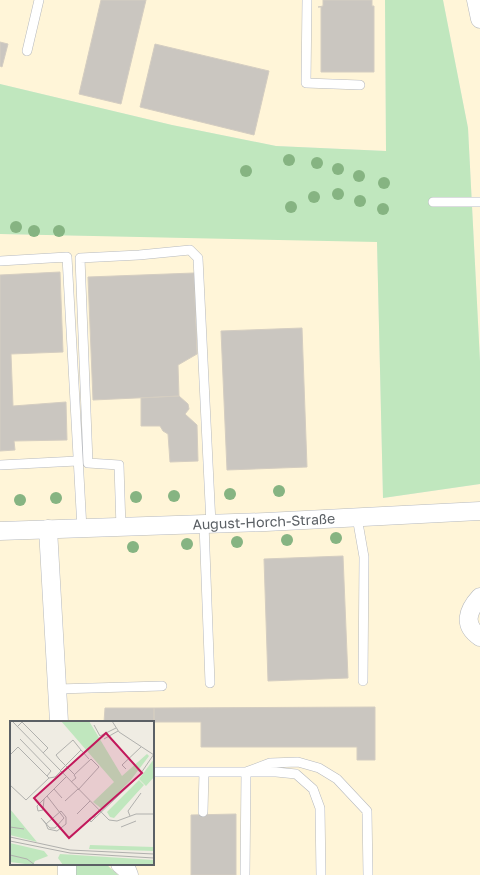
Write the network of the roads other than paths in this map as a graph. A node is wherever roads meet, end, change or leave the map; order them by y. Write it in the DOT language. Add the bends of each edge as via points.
graph roads {
  1 [pos="39,0"];
  2 [pos="307,0"];
  3 [pos="476,0"];
  4 [pos="480,19"];
  5 [pos="27,52"];
  6 [pos="360,85"];
  7 [pos="433,202"];
  8 [pos="480,202"];
  9 [pos="67,257"];
  10 [pos="80,258"];
  11 [pos="0,261"];
  12 [pos="77,461"];
  13 [pos="0,465"];
  14 [pos="480,511"];
  15 [pos="357,517"];
  16 [pos="207,524"];
  17 [pos="121,528"];
  18 [pos="48,529"];
  19 [pos="82,529"];
  20 [pos="0,532"];
  21 [pos="480,597"];
  22 [pos="480,636"];
  23 [pos="364,681"];
  24 [pos="210,683"];
  25 [pos="162,686"];
  26 [pos="57,689"];
  27 [pos="59,721"];
  28 [pos="154,772"];
  29 [pos="204,772"];
  30 [pos="246,772"];
  31 [pos="203,812"];
  32 [pos="121,865"];
  33 [pos="129,875"];
  34 [pos="245,875"];
  35 [pos="321,875"];
  36 [pos="368,875"];
  1 -- 5 [label="lane"];
  2 -- 6 [label="lane" via="306,83"];
  3 -- 4 [label="street"];
  7 -- 8 [label="lane"];
  9 -- 10 [label="lane"];
  9 -- 11 [label="lane"];
  9 -- 12 [label="lane"];
  10 -- 16 [label="lane" via="190,250 198,258"];
  10 -- 17 [label="lane" via="88,462 119,465"];
  12 -- 13 [label="lane"];
  12 -- 19 [label="lane"];
  14 -- 15 [label="street, August-Horch-Straße"];
  15 -- 16 [label="street, August-Horch-Straße"];
  15 -- 23 [label="lane" via="364,557"];
  16 -- 17 [label="street, August-Horch-Straße"];
  16 -- 24 [label="lane"];
  17 -- 19 [label="street, August-Horch-Straße"];
  18 -- 19 [label="street, August-Horch-Straße"];
  18 -- 20 [label="street, August-Horch-Straße"];
  18 -- 26 [label="street"];
  21 -- 22 [label="street" via="473,605 468,621 474,632"];
  25 -- 26 [label="lane"];
  26 -- 27 [label="street"];
  28 -- 29 [label="lane"];
  29 -- 30 [label="lane"];
  29 -- 31 [label="lane"];
  30 -- 34 [label="lane"];
  30 -- 35 [label="lane" via="296,774 313,789 320,808"];
  30 -- 36 [label="lane" via="270,763 298,762 319,768 336,779 367,812"];
  32 -- 33 [label="street"];
}
